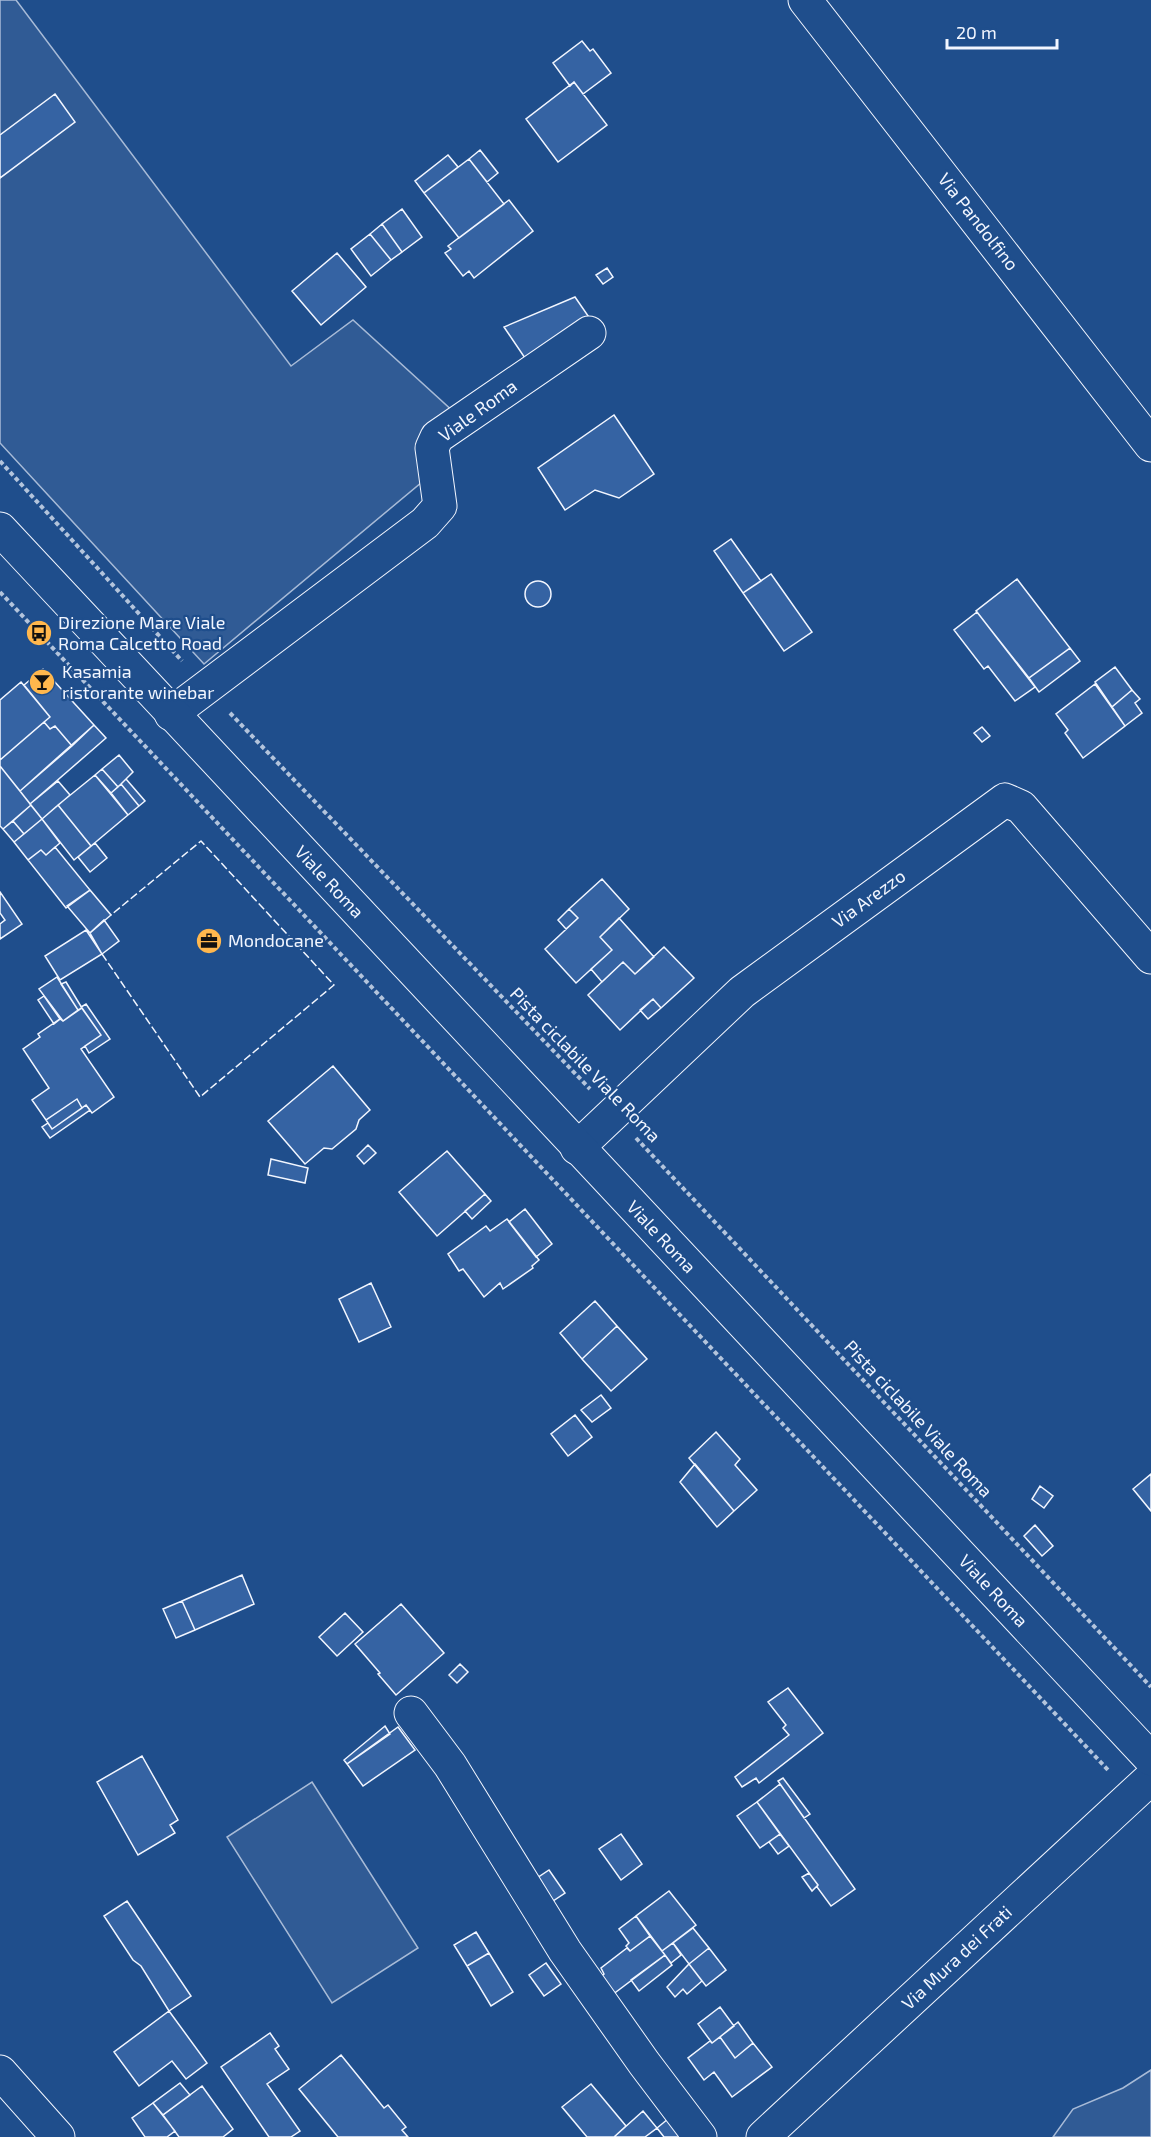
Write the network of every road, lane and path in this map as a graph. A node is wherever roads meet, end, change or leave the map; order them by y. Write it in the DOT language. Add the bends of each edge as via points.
graph roads {
  1 [pos="805,0"];
  2 [pos="589,333"];
  3 [pos="1151,445"];
  4 [pos="0,461"];
  5 [pos="4,539"];
  6 [pos="0,592"];
  7 [pos="206,687"];
  8 [pos="171,714"];
  9 [pos="1151,957"];
  10 [pos="613,1113"];
  11 [pos="577,1148"];
  12 [pos="1151,1687"];
  13 [pos="411,1713"];
  14 [pos="1151,1759"];
  15 [pos="1142,1787"];
  16 [pos="0,2072"];
  17 [pos="58,2137"];
  18 [pos="700,2137"];
  19 [pos="763,2137"];
  1 -- 3 [label="street, Via Pandolfino"];
  2 -- 7 [label="street, Viale Roma" via="437,437 432,448 440,506 425,523"];
  4 -- 7 [label="path, Pista ciclabile Viale Roma"];
  5 -- 8 [label="street, Viale Roma"];
  6 -- 15 [label="path"];
  7 -- 8 [label="street, Viale Roma"];
  7 -- 10 [label="path, Pista ciclabile Viale Roma"];
  8 -- 11 [label="street, Viale Roma"];
  9 -- 10 [label="street, Via Arezzo" via="1021,807 1005,801 742,992"];
  10 -- 11 [label="street, Via Arezzo"];
  10 -- 12 [label="path, Pista ciclabile Viale Roma"];
  11 -- 14 [label="street, Viale Roma"];
  13 -- 18 [label="street" via="450,1765 565,1952"];
  15 -- 19 [label="street, Via Mura dei Frati"];
  16 -- 17 [label="street"];
}
